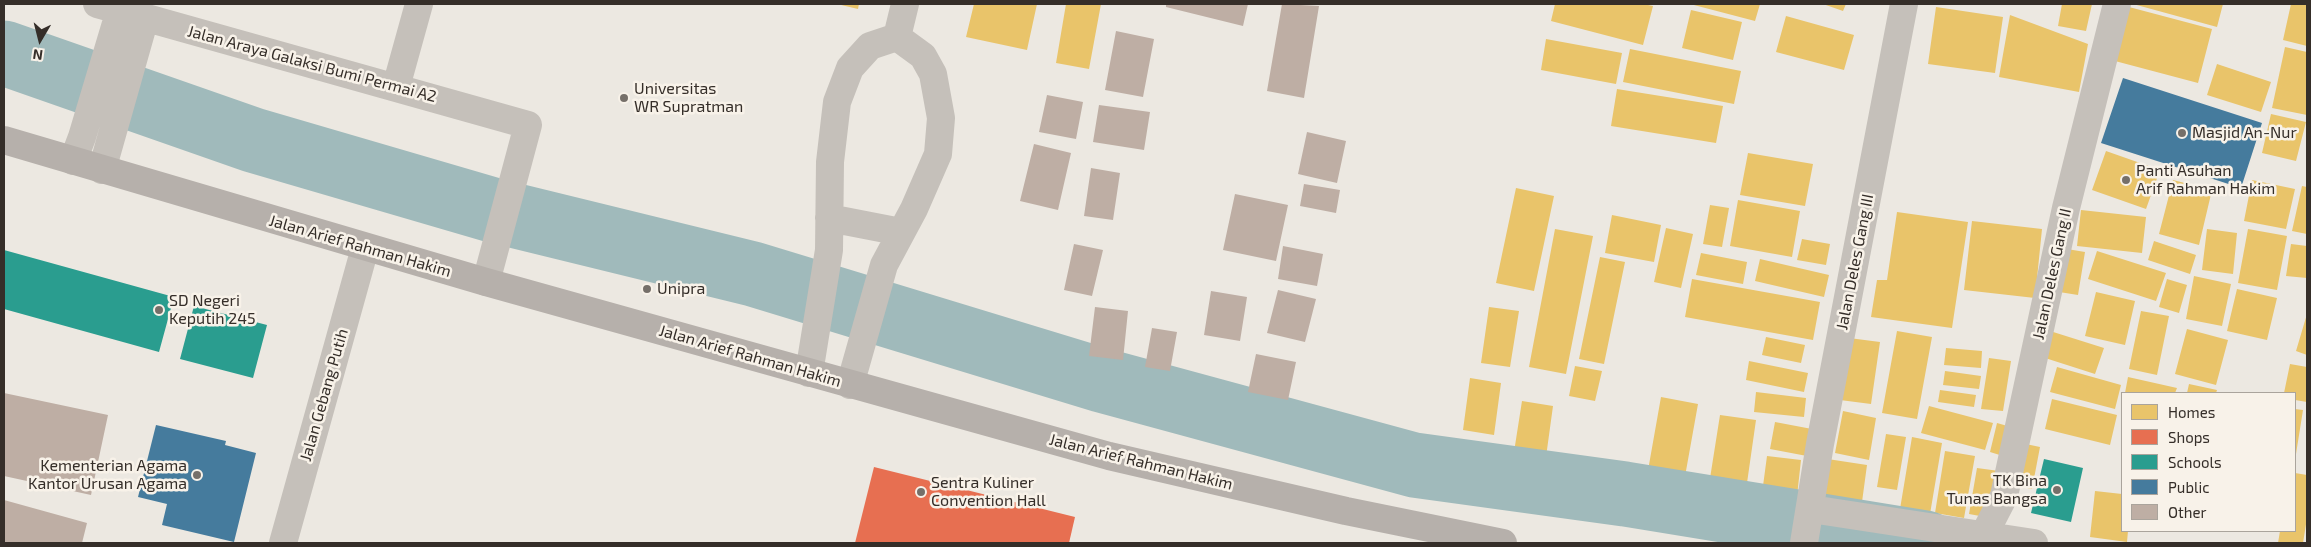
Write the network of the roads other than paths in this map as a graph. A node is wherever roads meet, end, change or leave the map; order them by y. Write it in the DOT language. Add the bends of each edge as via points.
graph roads {
  1 [pos="419,4"];
  2 [pos="905,4"];
  3 [pos="1904,4"];
  4 [pos="2117,4"];
  5 [pos="120,11"];
  6 [pos="897,37"];
  7 [pos="123,50"];
  8 [pos="396,87"];
  9 [pos="4,140"];
  10 [pos="73,161"];
  11 [pos="102,170"];
  12 [pos="829,218"];
  13 [pos="901,232"];
  14 [pos="365,248"];
  15 [pos="486,282"];
  16 [pos="809,373"];
  17 [pos="850,385"];
  18 [pos="1808,525"];
  19 [pos="1984,540"];
  20 [pos="283,543"];
  21 [pos="1504,543"];
  22 [pos="2034,543"];
  1 -- 8 [label="street"];
  2 -- 6 [label="street"];
  3 -- 18 [label="street, Jalan Deles Gang III" via="1822,435"];
  4 -- 19 [label="street, Jalan Deles Gang II" via="2066,208 2004,496"];
  5 -- 7 [label="street"];
  5 -- 8 [label="street, Jalan Araya Galaksi Bumi Permai A2"];
  6 -- 12 [label="street" via="870,46 850,68 837,102 830,162"];
  6 -- 13 [label="street" via="923,56 930,68 941,118 938,154"];
  7 -- 10 [label="street" via="87,121"];
  7 -- 11 [label="street" via="114,128"];
  8 -- 15 [label="street, Jalan Araya Galaksi Bumi Permai A2" via="528,125"];
  9 -- 10 [label="main road, Jalan Arief Rahman Hakim"];
  10 -- 11 [label="main road, Jalan Arief Rahman Hakim"];
  11 -- 14 [label="main road, Jalan Arief Rahman Hakim"];
  12 -- 13 [label="street"];
  12 -- 16 [label="street" via="829,250"];
  13 -- 17 [label="street" via="884,264"];
  14 -- 15 [label="main road, Jalan Arief Rahman Hakim"];
  14 -- 20 [label="street, Jalan Gebang Putih"];
  15 -- 16 [label="main road, Jalan Arief Rahman Hakim"];
  16 -- 17 [label="main road, Jalan Arief Rahman Hakim"];
  17 -- 21 [label="main road, Jalan Arief Rahman Hakim" via="1128,460 1346,511"];
  18 -- 19 [label="street"];
  19 -- 22 [label="street"];
}
